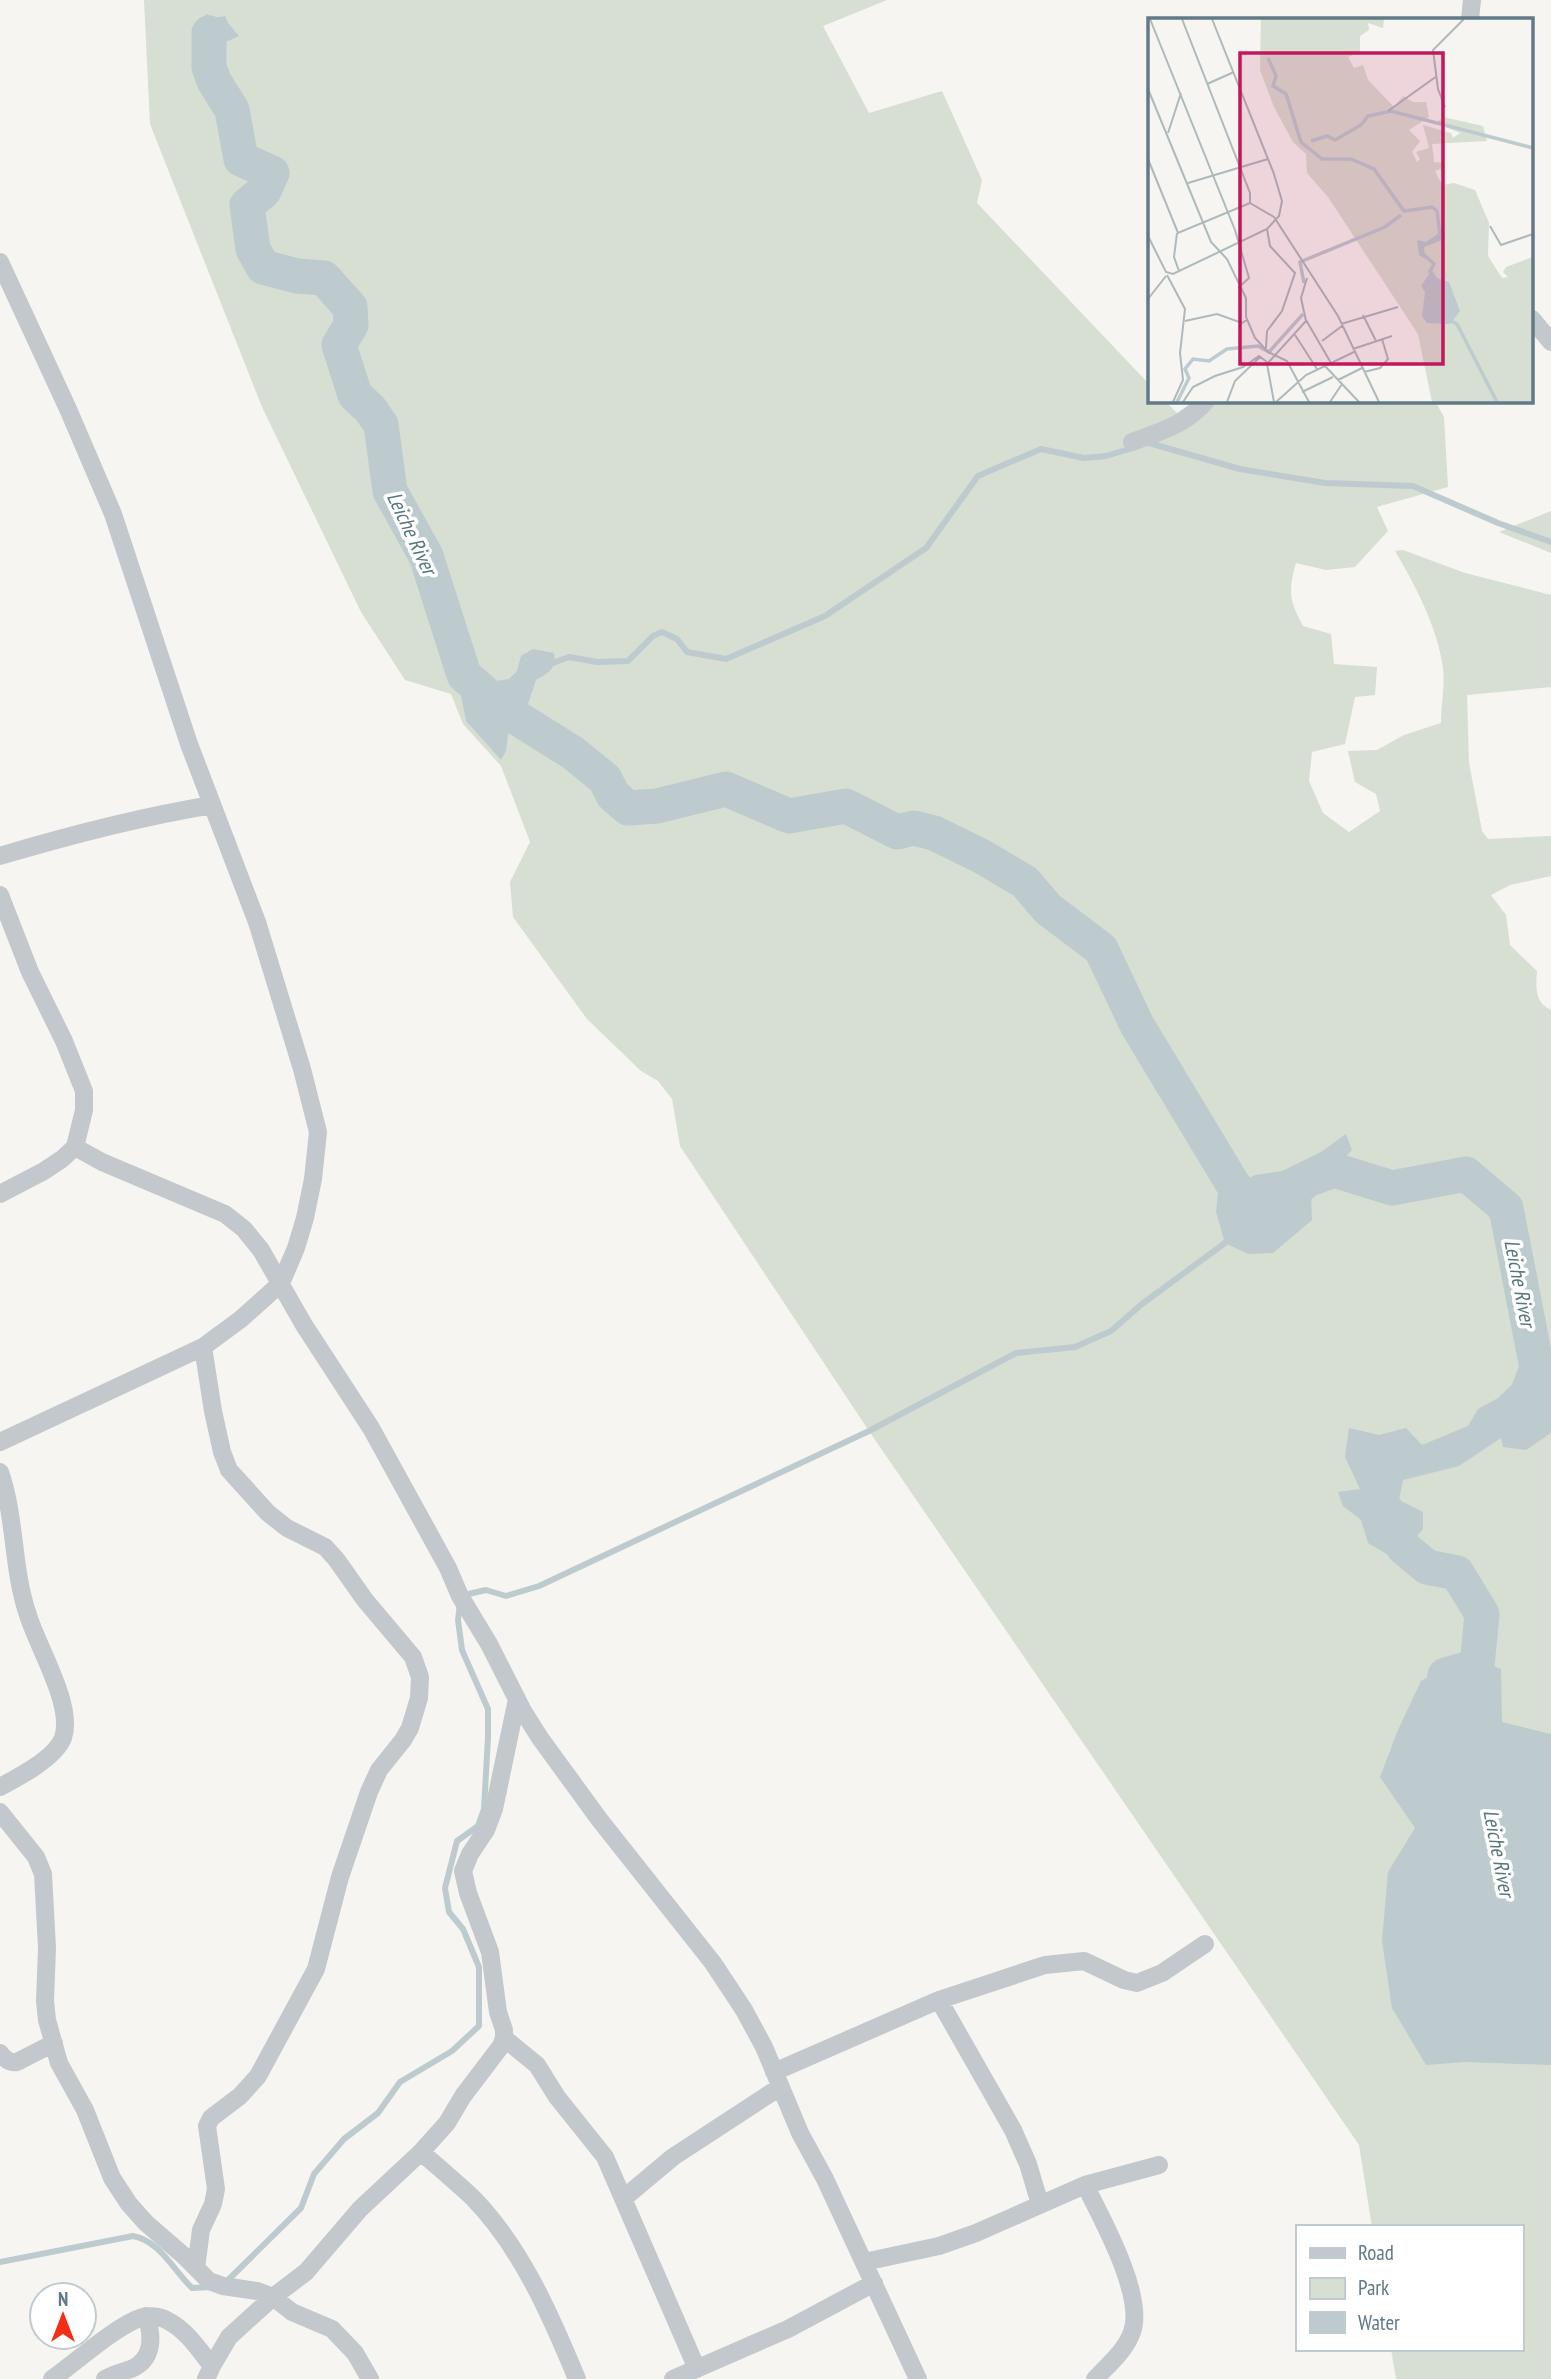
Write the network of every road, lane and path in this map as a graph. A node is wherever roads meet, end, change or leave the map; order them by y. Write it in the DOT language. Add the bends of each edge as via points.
graph roads {
  1 [pos="1472,0"];
  2 [pos="1470,18"];
  3 [pos="0,262"];
  4 [pos="1534,321"];
  5 [pos="1551,342"];
  6 [pos="1205,402"];
  7 [pos="1132,442"];
  8 [pos="212,805"];
  9 [pos="0,856"];
  10 [pos="0,895"];
  11 [pos="75,1147"];
  12 [pos="0,1194"];
  13 [pos="281,1283"];
  14 [pos="203,1347"];
  15 [pos="0,1442"];
  16 [pos="0,1472"];
  17 [pos="517,1699"];
  18 [pos="0,1787"];
  19 [pos="0,1812"];
  20 [pos="1206,1944"];
  21 [pos="939,2000"];
  22 [pos="504,2038"];
  23 [pos="54,2043"];
  24 [pos="0,2053"];
  25 [pos="777,2080"];
  26 [pos="421,2152"];
  27 [pos="1159,2165"];
  28 [pos="1085,2185"];
  29 [pos="624,2199"];
  30 [pos="1040,2204"];
  31 [pos="864,2262"];
  32 [pos="196,2267"];
  33 [pos="874,2283"];
  34 [pos="273,2297"];
  35 [pos="146,2316"];
  36 [pos="697,2369"];
  37 [pos="209,2372"];
  38 [pos="52,2379"];
  39 [pos="105,2379"];
  40 [pos="370,2379"];
  41 [pos="577,2379"];
  42 [pos="673,2379"];
  43 [pos="918,2379"];
  44 [pos="1095,2379"];
  1 -- 2 [label="street"];
  3 -- 8 [label="street" via="113,514"];
  4 -- 5 [label="street"];
  6 -- 7 [label="street" via="1182,422"];
  8 -- 9 [label="street" via="147,817"];
  8 -- 13 [label="street" via="274,977 318,1132 305,1217"];
  10 -- 11 [label="street" via="84,1091"];
  11 -- 12 [label="street" via="53,1165"];
  11 -- 13 [label="street" via="225,1214 244,1229"];
  13 -- 14 [label="street"];
  13 -- 17 [label="street" via="371,1428"];
  14 -- 15 [label="street"];
  14 -- 32 [label="street" via="229,1470 268,1513 325,1547 413,1657 420,1677 410,1728 369,1791 316,1969 258,2076 211,2118 208,2126 216,2189 201,2230"];
  16 -- 18 [label="street" via="27,1615 64,1717 58,1749"];
  17 -- 22 [label="street" via="494,1809 463,1871 490,1952"];
  17 -- 25 [label="street" via="563,1773 713,1963 744,2010"];
  19 -- 23 [label="street" via="36,1857 43,1874 45,2001"];
  20 -- 21 [label="street" via="1162,1973 1137,1983 1084,1961 1073,1961 1045,1965"];
  21 -- 25 [label="street" via="845,2039"];
  21 -- 30 [label="street" via="1013,2130"];
  22 -- 26 [label="street"];
  22 -- 29 [label="street" via="537,2065 605,2157"];
  23 -- 24 [label="street" via="18,2062 6,2060"];
  23 -- 32 [label="street" via="112,2178 146,2223"];
  25 -- 29 [label="street"];
  25 -- 31 [label="street"];
  26 -- 34 [label="street" via="360,2209 306,2272"];
  26 -- 41 [label="street" via="474,2199 518,2257"];
  27 -- 28 [label="street"];
  28 -- 30 [label="street"];
  28 -- 44 [label="street" via="1128,2282 1135,2317 1129,2340"];
  29 -- 36 [label="street"];
  30 -- 31 [label="street" via="939,2246"];
  31 -- 33 [label="street"];
  32 -- 34 [label="street" via="209,2281"];
  33 -- 36 [label="street" via="788,2329"];
  33 -- 43 [label="street"];
  34 -- 37 [label="street" via="229,2337"];
  34 -- 40 [label="street" via="292,2312 332,2329 355,2353"];
  35 -- 37 [label="street" via="170,2322 194,2344"];
  35 -- 38 [label="street" via="130,2322"];
  35 -- 39 [label="street" via="152,2336 147,2355 141,2364"];
  36 -- 42 [label="street"];
}
